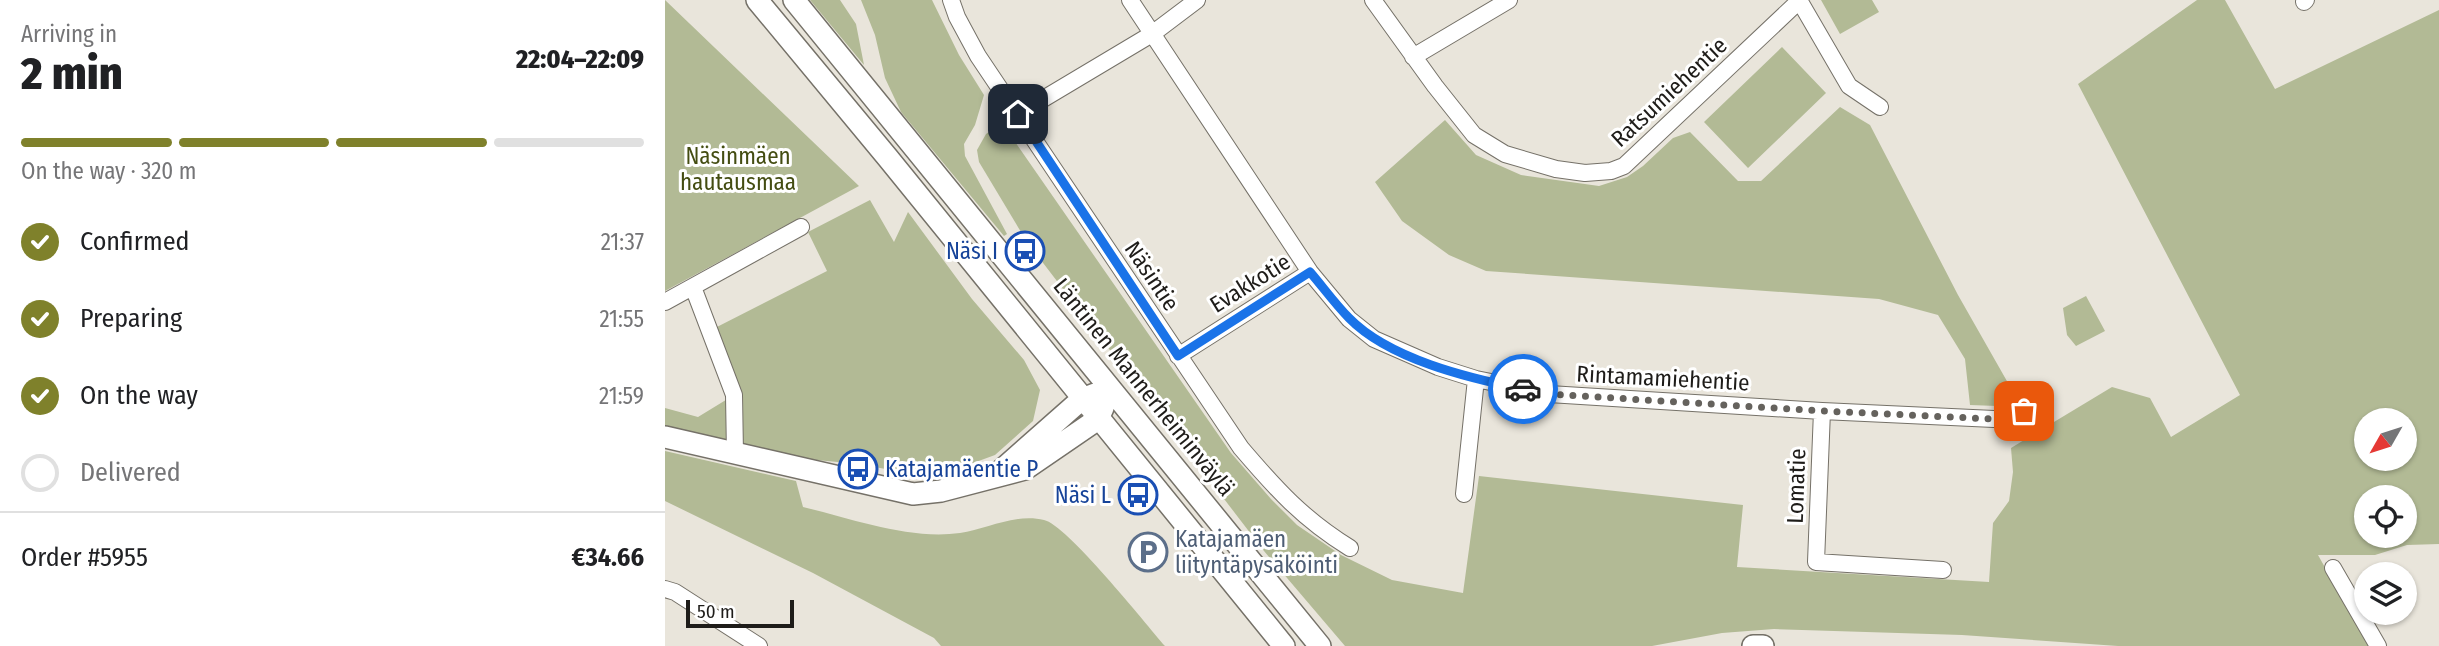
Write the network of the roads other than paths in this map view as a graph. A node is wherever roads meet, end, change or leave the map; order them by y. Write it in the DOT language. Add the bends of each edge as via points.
graph roads {
  1 [pos="757,0"];
  2 [pos="794,0"];
  3 [pos="951,0"];
  4 [pos="1130,0"];
  5 [pos="1197,0"];
  6 [pos="1373,0"];
  7 [pos="1509,0"];
  8 [pos="1799,0"];
  9 [pos="1152,34"];
  10 [pos="1413,57"];
  11 [pos="1880,107"];
  12 [pos="1018,114"];
  13 [pos="801,227"];
  14 [pos="1310,272"];
  15 [pos="693,287"];
  16 [pos="665,302"];
  17 [pos="1178,356"];
  18 [pos="1476,379"];
  19 [pos="1112,389"];
  20 [pos="1082,399"];
  21 [pos="2035,402"];
  22 [pos="1822,411"];
  23 [pos="1098,419"];
  24 [pos="665,438"];
  25 [pos="735,454"];
  26 [pos="992,479"];
  27 [pos="1464,494"];
  28 [pos="1350,548"];
  29 [pos="2333,568"];
  30 [pos="1943,570"];
  31 [pos="665,589"];
  32 [pos="759,646"];
  33 [pos="1284,646"];
  34 [pos="1320,646"];
  35 [pos="1753,646"];
  36 [pos="1763,646"];
  37 [pos="2378,646"];
  1 -- 20 [label="main road"];
  2 -- 19 [label="main road, Läntinen Mannerheiminväylä"];
  3 -- 12 [label="street, Näsintie" via="978,56"];
  4 -- 9 [label="street, Rintamamiehentie"];
  5 -- 9 [label="street"];
  6 -- 10 [label="street, Ratsumiehentie"];
  7 -- 10 [label="street"];
  8 -- 10 [label="street, Ratsumiehentie" via="1624,166 1611,171 1556,169 1505,154 1474,135"];
  8 -- 11 [label="street" via="1849,86"];
  9 -- 12 [label="street"];
  9 -- 14 [label="street, Rintamamiehentie"];
  12 -- 17 [label="street, Näsintie"];
  13 -- 15 [label="street"];
  14 -- 17 [label="street, Evakkotie"];
  14 -- 18 [label="street, Rintamamiehentie" via="1349,319 1374,338"];
  15 -- 16 [label="street"];
  15 -- 25 [label="street" via="734,395"];
  17 -- 28 [label="street, Näsintie" via="1241,448 1284,497 1319,529"];
  18 -- 22 [label="street, Rintamamiehentie" via="1549,394"];
  18 -- 27 [label="street"];
  19 -- 20 [label="main road"];
  19 -- 23 [label="main road"];
  19 -- 34 [label="main road, Läntinen Mannerheiminväylä"];
  20 -- 23 [label="main road"];
  20 -- 26 [label="main road"];
  21 -- 22 [label="street, Rintamamiehentie" via="2012,419"];
  22 -- 30 [label="street, Lomatie" via="1816,562"];
  23 -- 26 [label="main road" via="1025,469"];
  23 -- 33 [label="main road"];
  24 -- 25 [label="main road"];
  25 -- 26 [label="main road" via="913,494"];
  29 -- 37 [label="street"];
  31 -- 32 [label="street"];
  35 -- 36 [label="main road"];
}
